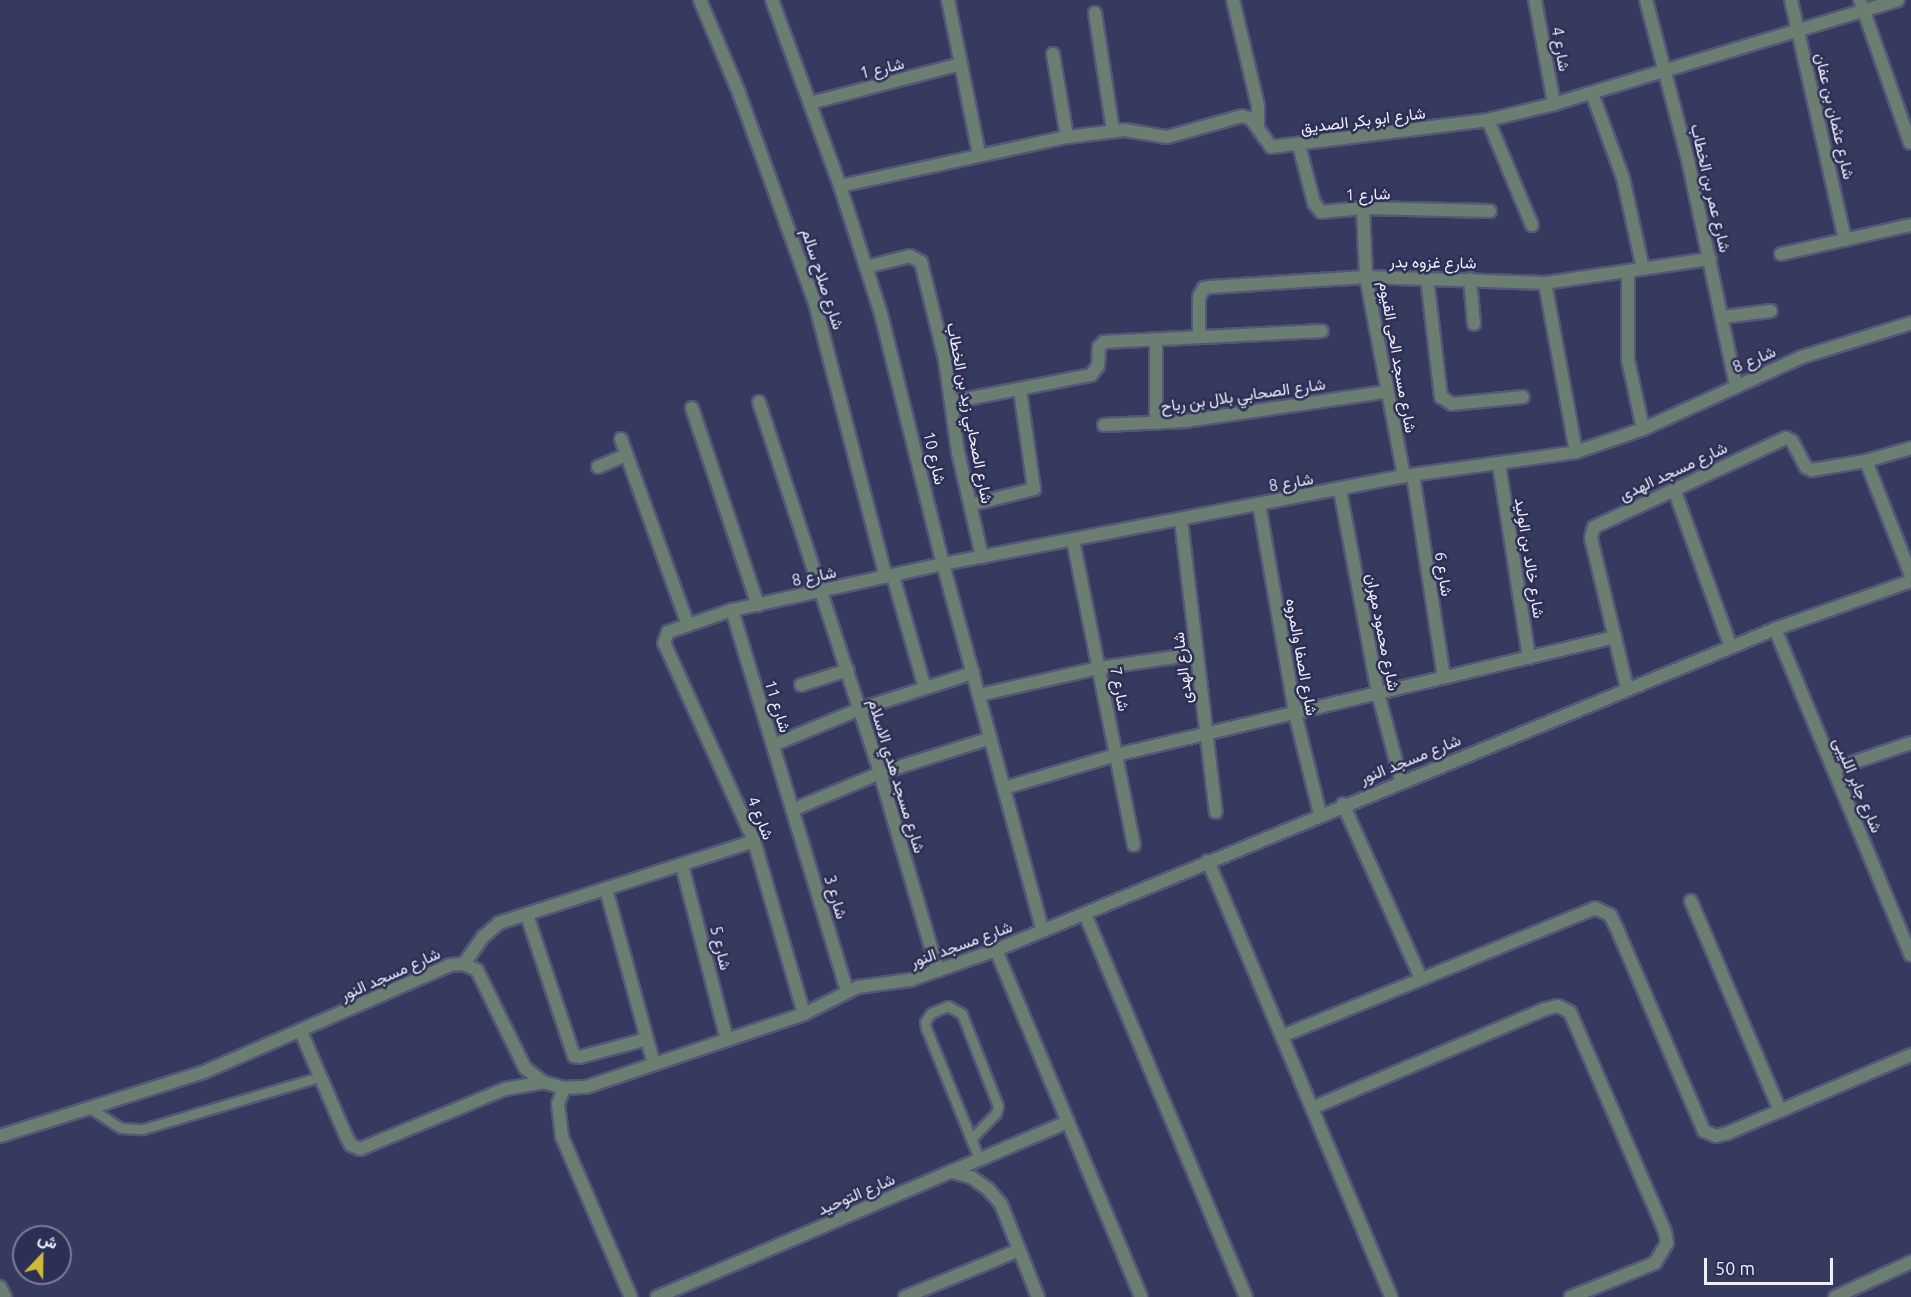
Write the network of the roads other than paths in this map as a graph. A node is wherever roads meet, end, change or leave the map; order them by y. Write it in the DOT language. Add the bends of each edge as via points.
graph roads {
  1 [pos="700,0"];
  2 [pos="772,0"];
  3 [pos="948,0"];
  4 [pos="1233,0"];
  5 [pos="1535,0"];
  6 [pos="1646,0"];
  7 [pos="1791,0"];
  8 [pos="1898,0"];
  9 [pos="1862,5"];
  10 [pos="1095,13"];
  11 [pos="1799,31"];
  12 [pos="1053,54"];
  13 [pos="961,64"];
  14 [pos="1664,72"];
  15 [pos="1592,93"];
  16 [pos="810,103"];
  17 [pos="1554,104"];
  18 [pos="1488,120"];
  19 [pos="1258,127"];
  20 [pos="1113,130"];
  21 [pos="1067,137"];
  22 [pos="1910,143"];
  23 [pos="1299,145"];
  24 [pos="978,154"];
  25 [pos="840,186"];
  26 [pos="1363,208"];
  27 [pos="1490,211"];
  28 [pos="1532,225"];
  29 [pos="1911,225"];
  30 [pos="1845,240"];
  31 [pos="1781,254"];
  32 [pos="1710,259"];
  33 [pos="866,267"];
  34 [pos="1643,269"];
  35 [pos="1628,272"];
  36 [pos="1366,277"];
  37 [pos="1427,278"];
  38 [pos="1470,279"];
  39 [pos="1545,283"];
  40 [pos="1771,311"];
  41 [pos="1722,317"];
  42 [pos="1911,323"];
  43 [pos="1474,324"];
  44 [pos="1322,331"];
  45 [pos="1199,337"];
  46 [pos="1156,339"];
  47 [pos="1736,385"];
  48 [pos="1020,389"];
  49 [pos="1385,392"];
  50 [pos="1523,397"];
  51 [pos="759,402"];
  52 [pos="951,402"];
  53 [pos="692,408"];
  54 [pos="1156,423"];
  55 [pos="1104,425"];
  56 [pos="1643,429"];
  57 [pos="621,439"];
  58 [pos="1911,448"];
  59 [pos="1576,452"];
  60 [pos="626,455"];
  61 [pos="1866,461"];
  62 [pos="1499,464"];
  63 [pos="598,468"];
  64 [pos="1408,475"];
  65 [pos="1674,489"];
  66 [pos="1340,490"];
  67 [pos="1259,504"];
  68 [pos="970,505"];
  69 [pos="1181,520"];
  70 [pos="1073,540"];
  71 [pos="982,557"];
  72 [pos="943,564"];
  73 [pos="1911,575"];
  74 [pos="889,576"];
  75 [pos="1911,581"];
  76 [pos="823,591"];
  77 [pos="758,605"];
  78 [pos="732,610"];
  79 [pos="688,625"];
  80 [pos="1775,629"];
  81 [pos="1615,637"];
  82 [pos="665,639"];
  83 [pos="1731,647"];
  84 [pos="1196,654"];
  85 [pos="1529,658"];
  86 [pos="1099,668"];
  87 [pos="848,670"];
  88 [pos="973,673"];
  89 [pos="1444,678"];
  90 [pos="801,685"];
  91 [pos="925,688"];
  92 [pos="1627,688"];
  93 [pos="1378,693"];
  94 [pos="979,695"];
  95 [pos="860,709"];
  96 [pos="1295,713"];
  97 [pos="1206,734"];
  98 [pos="991,738"];
  99 [pos="1911,743"];
  100 [pos="773,745"];
  101 [pos="1116,755"];
  102 [pos="1834,770"];
  103 [pos="880,773"];
  104 [pos="1401,780"];
  105 [pos="1004,789"];
  106 [pos="1343,804"];
  107 [pos="792,810"];
  108 [pos="1216,812"];
  109 [pos="1320,814"];
  110 [pos="754,841"];
  111 [pos="1134,845"];
  112 [pos="1208,861"];
  113 [pos="682,865"];
  114 [pos="606,889"];
  115 [pos="1690,901"];
  116 [pos="1085,914"];
  117 [pos="527,915"];
  118 [pos="1043,931"];
  119 [pos="996,950"];
  120 [pos="1911,955"];
  121 [pos="464,964"];
  122 [pos="938,971"];
  123 [pos="1420,978"];
  124 [pos="847,992"];
  125 [pos="804,1014"];
  126 [pos="301,1032"];
  127 [pos="1282,1036"];
  128 [pos="647,1039"];
  129 [pos="727,1040"];
  130 [pos="1911,1055"];
  131 [pos="654,1064"];
  132 [pos="320,1077"];
  133 [pos="543,1082"];
  134 [pos="564,1088"];
  135 [pos="90,1108"];
  136 [pos="1312,1108"];
  137 [pos="1780,1111"];
  138 [pos="1068,1122"];
  139 [pos="0,1136"];
  140 [pos="971,1139"];
  141 [pos="980,1160"];
  142 [pos="952,1172"];
  143 [pos="1019,1250"];
  144 [pos="1911,1262"];
  145 [pos="0,1287"];
  146 [pos="5,1297"];
  147 [pos="631,1297"];
  148 [pos="657,1297"];
  149 [pos="905,1297"];
  150 [pos="1038,1297"];
  151 [pos="1141,1297"];
  152 [pos="1246,1297"];
  153 [pos="1391,1297"];
  154 [pos="1571,1297"];
  155 [pos="1834,1297"];
  1 -- 74 [label="street, شارع صلاح سالم" via="743,104 815,303"];
  2 -- 16 [label="street, شارع 10"];
  3 -- 13 [label="street"];
  4 -- 19 [label="street" via="1256,96"];
  5 -- 17 [label="street, شارع 4"];
  6 -- 14 [label="street, شارع عمر بن الخطاب"];
  7 -- 11 [label="street, شارع عثمان بن عفان"];
  8 -- 9 [label="street, شارع ابو بكر الصديق"];
  9 -- 11 [label="street, شارع ابو بكر الصديق"];
  9 -- 22 [label="street"];
  10 -- 20 [label="street"];
  11 -- 14 [label="street, شارع ابو بكر الصديق"];
  11 -- 30 [label="street, شارع عثمان بن عفان"];
  12 -- 21 [label="street"];
  13 -- 16 [label="street, شارع 1"];
  13 -- 24 [label="street"];
  14 -- 15 [label="street, شارع ابو بكر الصديق"];
  14 -- 32 [label="street, شارع عمر بن الخطاب" via="1678,115"];
  15 -- 17 [label="street, شارع ابو بكر الصديق"];
  15 -- 34 [label="street" via="1623,178"];
  16 -- 25 [label="street, شارع 10"];
  17 -- 18 [label="street, شارع ابو بكر الصديق"];
  18 -- 23 [label="street, شارع ابو بكر الصديق"];
  18 -- 28 [label="street"];
  19 -- 20 [label="street, شارع ابو بكر الصديق" via="1242,116 1167,137"];
  19 -- 23 [label="street, شارع ابو بكر الصديق" via="1262,139 1271,147"];
  20 -- 21 [label="street, شارع ابو بكر الصديق"];
  21 -- 24 [label="street, شارع ابو بكر الصديق"];
  23 -- 26 [label="street, شارع 1" via="1316,208 1327,213"];
  24 -- 25 [label="street, شارع ابو بكر الصديق"];
  25 -- 33 [label="street, شارع 10"];
  26 -- 27 [label="street, شارع 1"];
  26 -- 36 [label="street, شارع مسجد الحى القيوم"];
  29 -- 30 [label="street"];
  30 -- 31 [label="street"];
  32 -- 34 [label="street, شارع غزوه بدر"];
  32 -- 41 [label="street, شارع عمر بن الخطاب"];
  33 -- 52 [label="street, شارع الصحابي زيد بن الخطاب" via="910,256 921,262"];
  33 -- 72 [label="street, شارع 10" via="914,438"];
  34 -- 35 [label="street, شارع غزوه بدر"];
  35 -- 39 [label="street, شارع غزوه بدر"];
  35 -- 56 [label="street" via="1628,360"];
  36 -- 37 [label="street, شارع غزوه بدر"];
  36 -- 45 [label="street, شارع غزوه بدر" via="1204,288 1199,297"];
  36 -- 49 [label="street, شارع مسجد الحى القيوم"];
  37 -- 38 [label="street, شارع غزوه بدر"];
  37 -- 50 [label="street" via="1441,397 1452,404"];
  38 -- 39 [label="street, شارع غزوه بدر"];
  38 -- 43 [label="street"];
  39 -- 59 [label="street"];
  40 -- 41 [label="street"];
  41 -- 47 [label="street, شارع عمر بن الخطاب"];
  42 -- 47 [label="street, شارع 8" via="1802,357"];
  44 -- 45 [label="street"];
  45 -- 46 [label="street"];
  46 -- 48 [label="street" via="1104,342 1099,346 1098,366 1091,375"];
  46 -- 54 [label="street"];
  47 -- 56 [label="street, شارع 8"];
  48 -- 52 [label="street"];
  48 -- 68 [label="street" via="1034,489"];
  49 -- 54 [label="street, شارع الصحابي بلال بن رباح"];
  49 -- 64 [label="street, شارع مسجد الحى القيوم"];
  51 -- 76 [label="street, شارع مسجد هدي الاسلام"];
  52 -- 68 [label="street, شارع الصحابي زيد بن الخطاب"];
  53 -- 77 [label="street"];
  54 -- 55 [label="street, شارع الصحابي بلال بن رباح"];
  56 -- 59 [label="street, شارع 8"];
  57 -- 60 [label="street"];
  58 -- 61 [label="street, شارع مسجد الهدى"];
  59 -- 62 [label="street, شارع 8"];
  60 -- 63 [label="street"];
  60 -- 79 [label="street"];
  61 -- 65 [label="street, شارع مسجد الهدى" via="1812,470 1786,438"];
  61 -- 73 [label="street"];
  62 -- 64 [label="street, شارع 8"];
  62 -- 85 [label="street, شارع خالد بن الوليد"];
  64 -- 66 [label="street, شارع 8"];
  64 -- 89 [label="street, شارع 6"];
  65 -- 81 [label="street, شارع مسجد الهدى" via="1598,524 1591,533"];
  65 -- 83 [label="street"];
  66 -- 67 [label="street, شارع 8"];
  66 -- 93 [label="street, شارع محمود مهران"];
  67 -- 69 [label="street, شارع 8"];
  67 -- 96 [label="street, شارع الصفا والمروه"];
  68 -- 71 [label="street, شارع الصحابي زيد بن الخطاب"];
  69 -- 70 [label="street, شارع 8"];
  69 -- 84 [label="street, شارع الهدى"];
  70 -- 71 [label="street, شارع 8"];
  70 -- 86 [label="street, شارع 7"];
  71 -- 72 [label="street, شارع 8"];
  72 -- 74 [label="street, شارع 8"];
  72 -- 88 [label="street, شارع 10"];
  74 -- 76 [label="street, شارع 8"];
  74 -- 91 [label="street"];
  75 -- 80 [label="street, شارع مسجد النور"];
  76 -- 77 [label="street, شارع 8"];
  76 -- 87 [label="street, شارع مسجد هدي الاسلام"];
  77 -- 78 [label="street, شارع 8"];
  78 -- 79 [label="street, شارع 8"];
  78 -- 100 [label="street, شارع 11"];
  79 -- 82 [label="street, شارع 8"];
  80 -- 83 [label="street, شارع مسجد النور"];
  80 -- 102 [label="street, شارع جابر الليبى"];
  81 -- 85 [label="street"];
  81 -- 92 [label="street, شارع مسجد الهدى"];
  82 -- 110 [label="street, شارع 4"];
  83 -- 92 [label="street, شارع مسجد النور"];
  84 -- 86 [label="street"];
  84 -- 97 [label="street, شارع الهدى"];
  85 -- 89 [label="street"];
  86 -- 94 [label="street"];
  86 -- 101 [label="street, شارع 7"];
  87 -- 90 [label="street"];
  87 -- 95 [label="street, شارع مسجد هدي الاسلام"];
  88 -- 91 [label="street"];
  88 -- 94 [label="street, شارع 10"];
  89 -- 93 [label="street"];
  91 -- 95 [label="street"];
  92 -- 104 [label="street, شارع مسجد النور"];
  93 -- 96 [label="street"];
  93 -- 104 [label="street, شارع محمود مهران"];
  94 -- 98 [label="street, شارع 10"];
  95 -- 100 [label="street"];
  95 -- 103 [label="street, شارع مسجد هدي الاسلام"];
  96 -- 97 [label="street"];
  96 -- 109 [label="street, شارع الصفا والمروه"];
  97 -- 101 [label="street"];
  97 -- 108 [label="street, شارع الهدى"];
  98 -- 103 [label="street"];
  98 -- 105 [label="street, شارع 10"];
  99 -- 102 [label="street"];
  100 -- 107 [label="street, شارع 11"];
  101 -- 105 [label="street"];
  101 -- 111 [label="street, شارع 7"];
  102 -- 120 [label="street, شارع جابر الليبى"];
  103 -- 107 [label="street"];
  103 -- 122 [label="street, شارع مسجد هدي الاسلام"];
  104 -- 106 [label="street, شارع مسجد النور"];
  105 -- 118 [label="street, شارع 10"];
  106 -- 109 [label="street, شارع مسجد النور"];
  106 -- 123 [label="street"];
  107 -- 124 [label="street, شارع 3"];
  109 -- 112 [label="street, شارع مسجد النور"];
  110 -- 113 [label="street"];
  110 -- 125 [label="street, شارع 4"];
  112 -- 116 [label="street, شارع مسجد النور"];
  112 -- 127 [label="street"];
  113 -- 114 [label="street"];
  113 -- 129 [label="street, شارع 5"];
  114 -- 117 [label="street"];
  114 -- 128 [label="street"];
  115 -- 137 [label="street"];
  116 -- 118 [label="street, شارع مسجد النور"];
  116 -- 152 [label="street"];
  117 -- 121 [label="street" via="490,929"];
  117 -- 128 [label="street" via="574,1056"];
  118 -- 119 [label="street, شارع مسجد النور"];
  119 -- 122 [label="street, شارع مسجد النور"];
  119 -- 138 [label="street"];
  121 -- 126 [label="street, شارع مسجد النور" via="450,965"];
  121 -- 133 [label="street, شارع مسجد النور" via="477,970 525,1068"];
  122 -- 124 [label="street, شارع مسجد النور"];
  123 -- 127 [label="street"];
  123 -- 137 [label="street" via="1595,908 1610,915 1617,929 1704,1131 1716,1136 1728,1133"];
  124 -- 125 [label="street, شارع مسجد النور"];
  125 -- 129 [label="street, شارع مسجد النور"];
  126 -- 132 [label="street"];
  126 -- 135 [label="street, شارع مسجد النور" via="204,1072"];
  127 -- 136 [label="street"];
  128 -- 131 [label="street"];
  129 -- 131 [label="street, شارع مسجد النور"];
  130 -- 137 [label="street"];
  131 -- 134 [label="street, شارع مسجد النور" via="586,1087"];
  132 -- 133 [label="street" via="346,1136 351,1145 360,1149 505,1089"];
  132 -- 135 [label="lane" via="143,1129 121,1128"];
  133 -- 134 [label="street, شارع مسجد النور"];
  134 -- 147 [label="street" via="558,1104 562,1137"];
  135 -- 139 [label="street, شارع مسجد النور"];
  136 -- 153 [label="street"];
  136 -- 154 [label="street" via="1545,1009 1558,1006 1570,1012 1667,1243 1655,1263"];
  138 -- 141 [label="street, شارع التوحيد"];
  138 -- 151 [label="street"];
  140 -- 140 [label="lane" via="925,1022 932,1013 948,1006 962,1014 996,1098 996,1113"];
  140 -- 141 [label="lane"];
  141 -- 142 [label="street, شارع التوحيد"];
  142 -- 143 [label="street" via="971,1177 1001,1204"];
  142 -- 148 [label="street, شارع التوحيد"];
  143 -- 149 [label="street"];
  143 -- 150 [label="street"];
  144 -- 155 [label="street"];
  145 -- 146 [label="street"];
}
